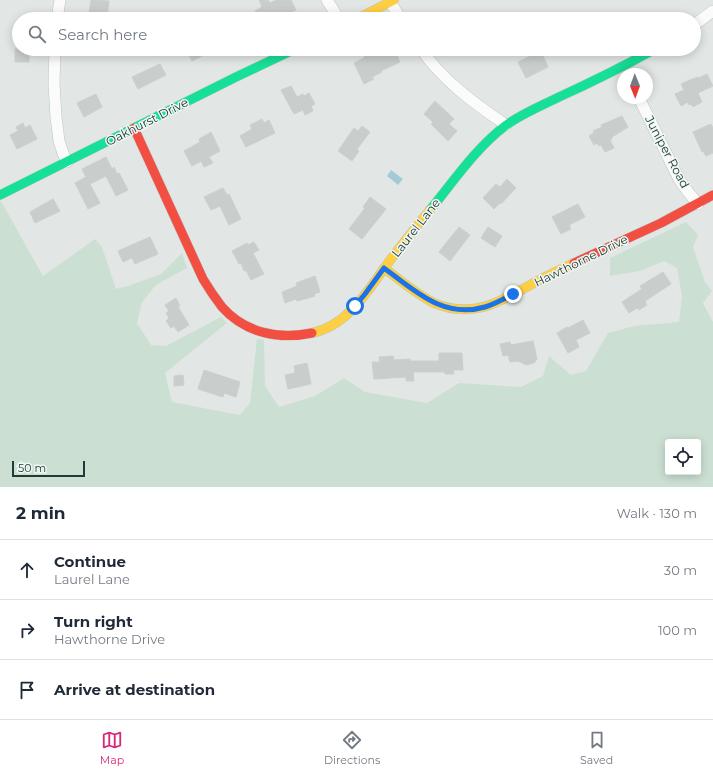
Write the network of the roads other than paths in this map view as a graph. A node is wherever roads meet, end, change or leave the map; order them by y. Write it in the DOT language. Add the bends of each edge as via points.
graph roads {
  1 [pos="60,0"];
  2 [pos="328,0"];
  3 [pos="392,1"];
  4 [pos="713,11"];
  5 [pos="58,12"];
  6 [pos="334,12"];
  7 [pos="371,12"];
  8 [pos="398,12"];
  9 [pos="701,20"];
  10 [pos="55,56"];
  11 [pos="280,56"];
  12 [pos="427,56"];
  13 [pos="645,56"];
  14 [pos="628,68"];
  15 [pos="617,74"];
  16 [pos="642,104"];
  17 [pos="506,125"];
  18 [pos="134,128"];
  19 [pos="68,162"];
  20 [pos="0,195"];
  21 [pos="713,195"];
  22 [pos="698,204"];
  23 [pos="384,268"];
  1 -- 5 [label="street"];
  2 -- 6 [label="street"];
  3 -- 7 [label="street"];
  3 -- 8 [label="street"];
  4 -- 9 [label="street"];
  10 -- 19 [label="street" via="56,117 59,141"];
  11 -- 18 [label="street, Oakhurst Drive"];
  12 -- 17 [label="street" via="460,91"];
  13 -- 14 [label="street, Laurel Lane"];
  15 -- 17 [label="street, Laurel Lane" via="527,113"];
  16 -- 22 [label="street, Juniper Road" via="679,179"];
  17 -- 23 [label="street, Laurel Lane" via="454,180"];
  18 -- 19 [label="street, Oakhurst Drive"];
  18 -- 23 [label="street, Laurel Lane" via="214,297 224,310 245,325 262,333 278,336 315,333 350,312"];
  19 -- 20 [label="street, Oakhurst Drive"];
  21 -- 22 [label="street, Hawthorne Drive"];
  22 -- 23 [label="street, Hawthorne Drive" via="484,307 459,310 437,304"];
}
